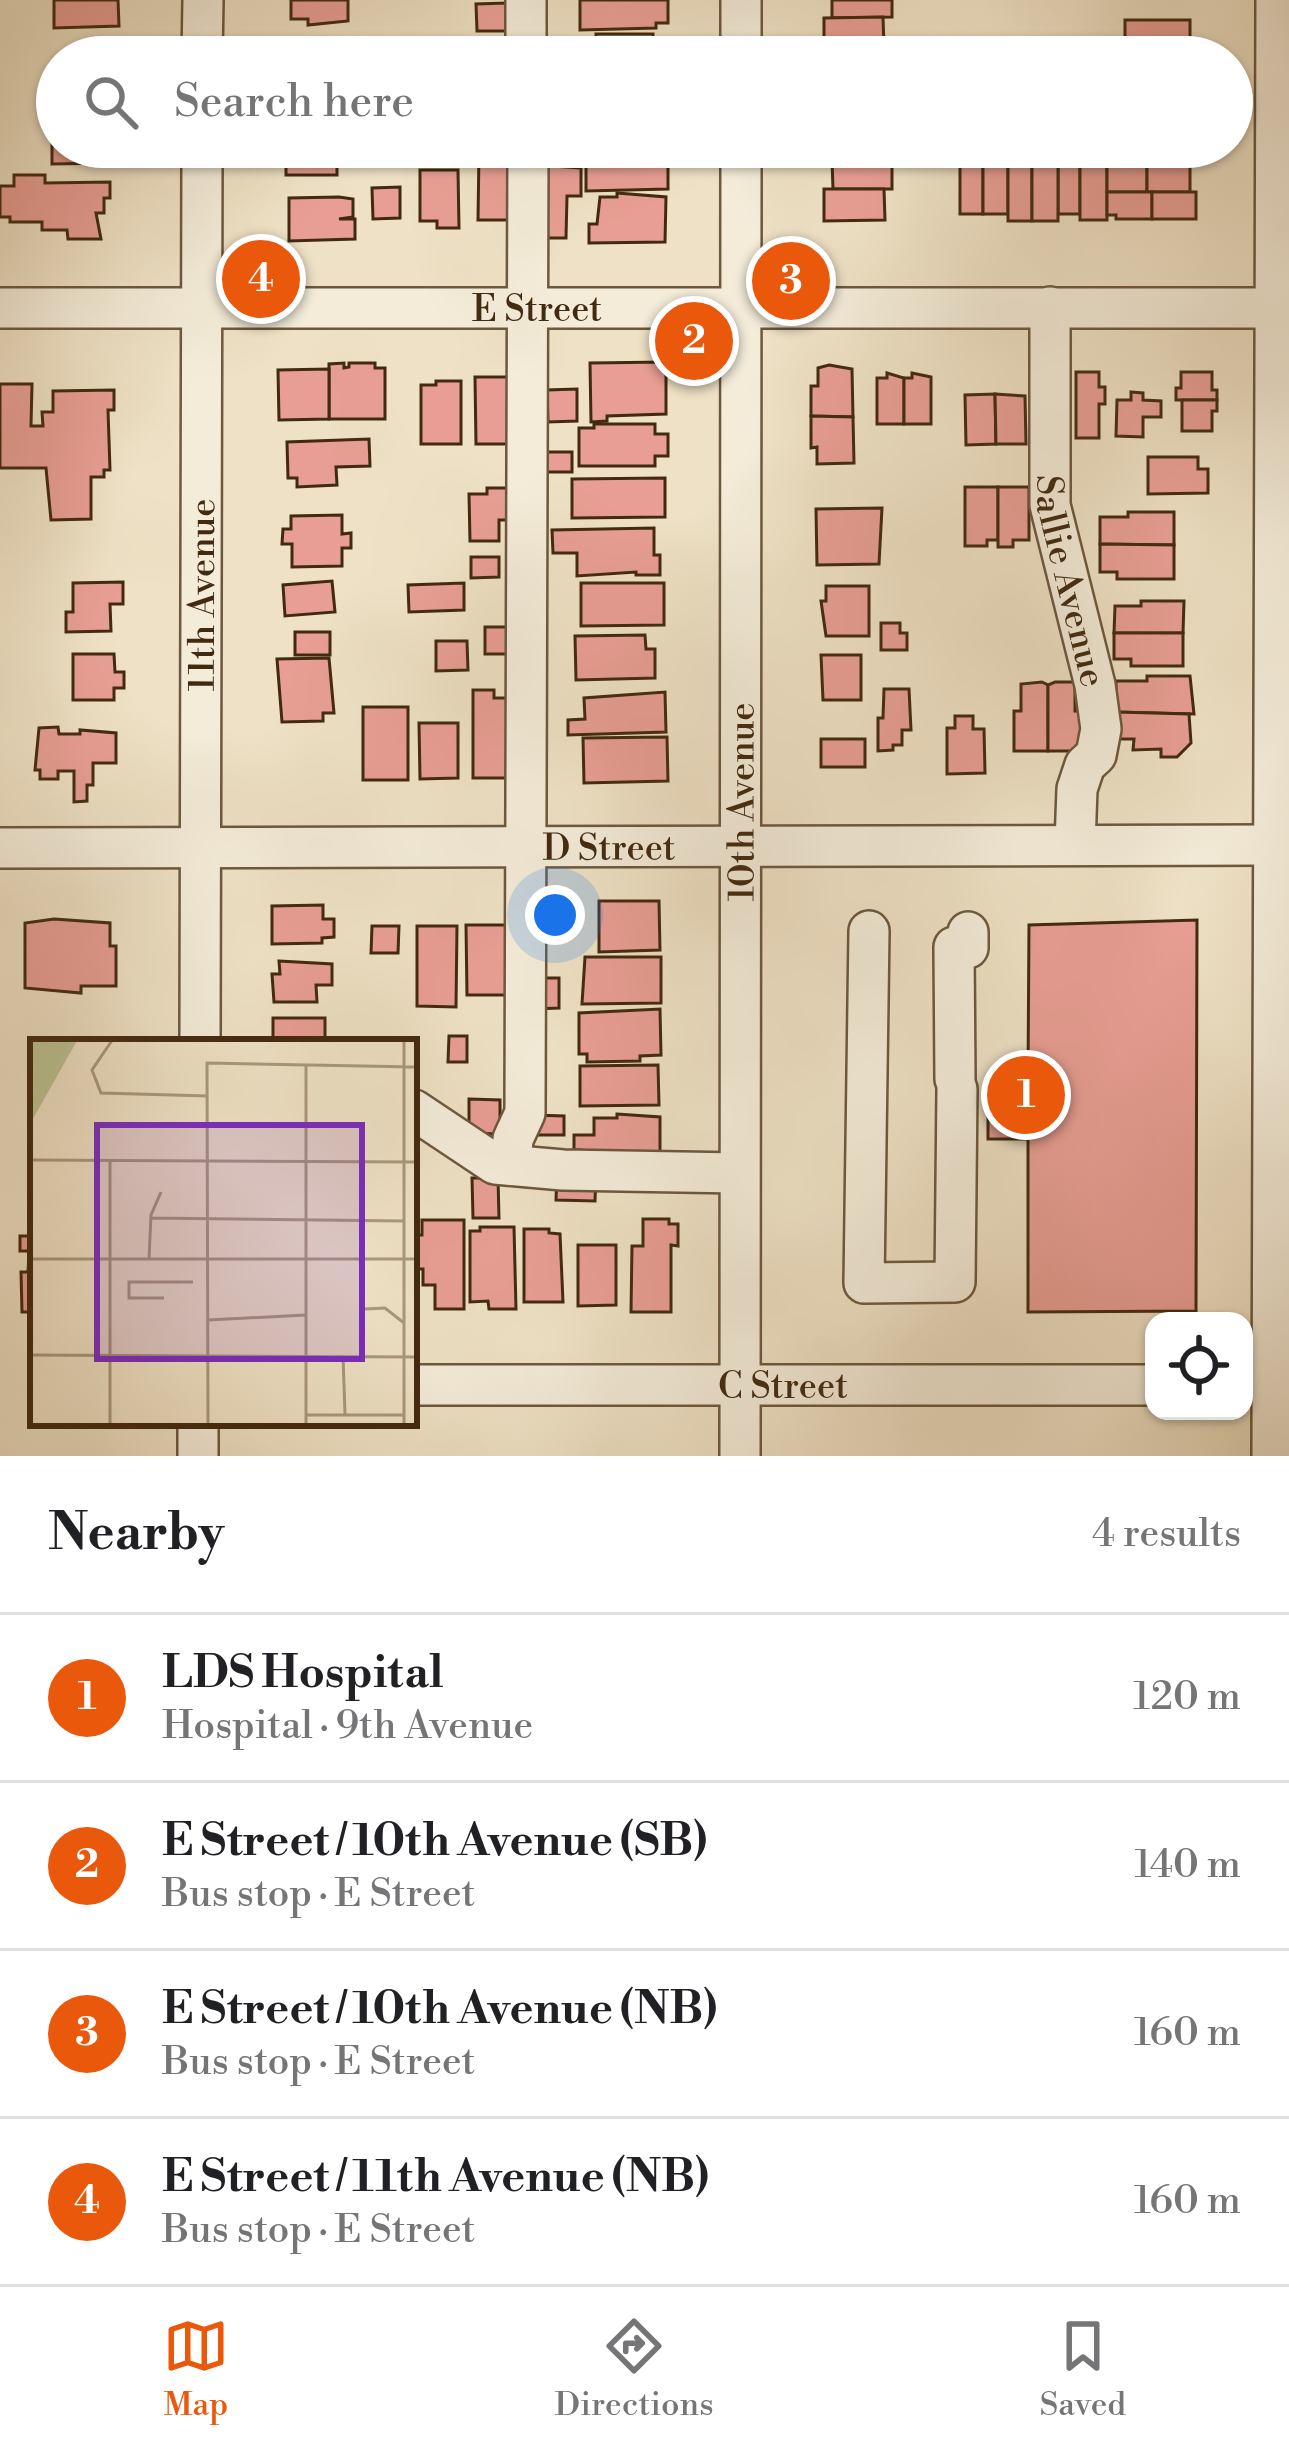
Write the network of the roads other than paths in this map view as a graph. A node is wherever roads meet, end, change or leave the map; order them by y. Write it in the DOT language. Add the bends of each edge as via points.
graph roads {
  1 [pos="202,0"];
  2 [pos="526,0"];
  3 [pos="741,0"];
  4 [pos="1276,0"];
  5 [pos="202,36"];
  6 [pos="526,36"];
  7 [pos="741,36"];
  8 [pos="1282,102"];
  9 [pos="202,168"];
  10 [pos="528,168"];
  11 [pos="741,168"];
  12 [pos="530,306"];
  13 [pos="1049,307"];
  14 [pos="0,308"];
  15 [pos="202,308"];
  16 [pos="741,308"];
  17 [pos="1283,308"];
  18 [pos="1075,844"];
  19 [pos="1282,845"];
  20 [pos="201,847"];
  21 [pos="739,847"];
  22 [pos="0,848"];
  23 [pos="528,848"];
  24 [pos="869,931"];
  25 [pos="968,932"];
  26 [pos="200,1039"];
  27 [pos="417,1112"];
  28 [pos="511,1165"];
  29 [pos="739,1173"];
  30 [pos="1268,1384"];
  31 [pos="417,1385"];
  32 [pos="739,1385"];
  33 [pos="1145,1385"];
  34 [pos="740,1456"];
  35 [pos="1272,1456"];
  1 -- 5 [label="street"];
  2 -- 6 [label="street"];
  3 -- 7 [label="street"];
  4 -- 8 [label="street"];
  8 -- 17 [label="street"];
  9 -- 15 [label="street, 11th Avenue"];
  10 -- 12 [label="street"];
  11 -- 16 [label="street, 10th Avenue"];
  12 -- 15 [label="street, E Street"];
  12 -- 16 [label="street, E Street"];
  12 -- 23 [label="street"];
  13 -- 16 [label="street, E Street"];
  13 -- 17 [label="street, E Street"];
  13 -- 18 [label="street, Sallie Avenue" via="1051,505 1101,729 1076,789"];
  14 -- 15 [label="street, E Street"];
  15 -- 20 [label="street, 11th Avenue"];
  16 -- 21 [label="street, 10th Avenue"];
  17 -- 19 [label="street"];
  18 -- 19 [label="street, D Street"];
  18 -- 21 [label="street, D Street"];
  19 -- 30 [label="street"];
  20 -- 22 [label="street, D Street"];
  20 -- 23 [label="street, D Street"];
  20 -- 26 [label="street, 11th Avenue"];
  21 -- 23 [label="street, D Street"];
  21 -- 29 [label="street, 10th Avenue"];
  23 -- 28 [label="street" via="525,1113"];
  24 -- 25 [label="street" via="848,1283 955,1282 954,947 968,947"];
  27 -- 28 [label="street" via="495,1164"];
  28 -- 29 [label="street"];
  29 -- 32 [label="street, 10th Avenue"];
  30 -- 35 [label="street"];
  31 -- 32 [label="street, C Street"];
  32 -- 33 [label="street, C Street"];
  32 -- 34 [label="street, 10th Avenue"];
}
